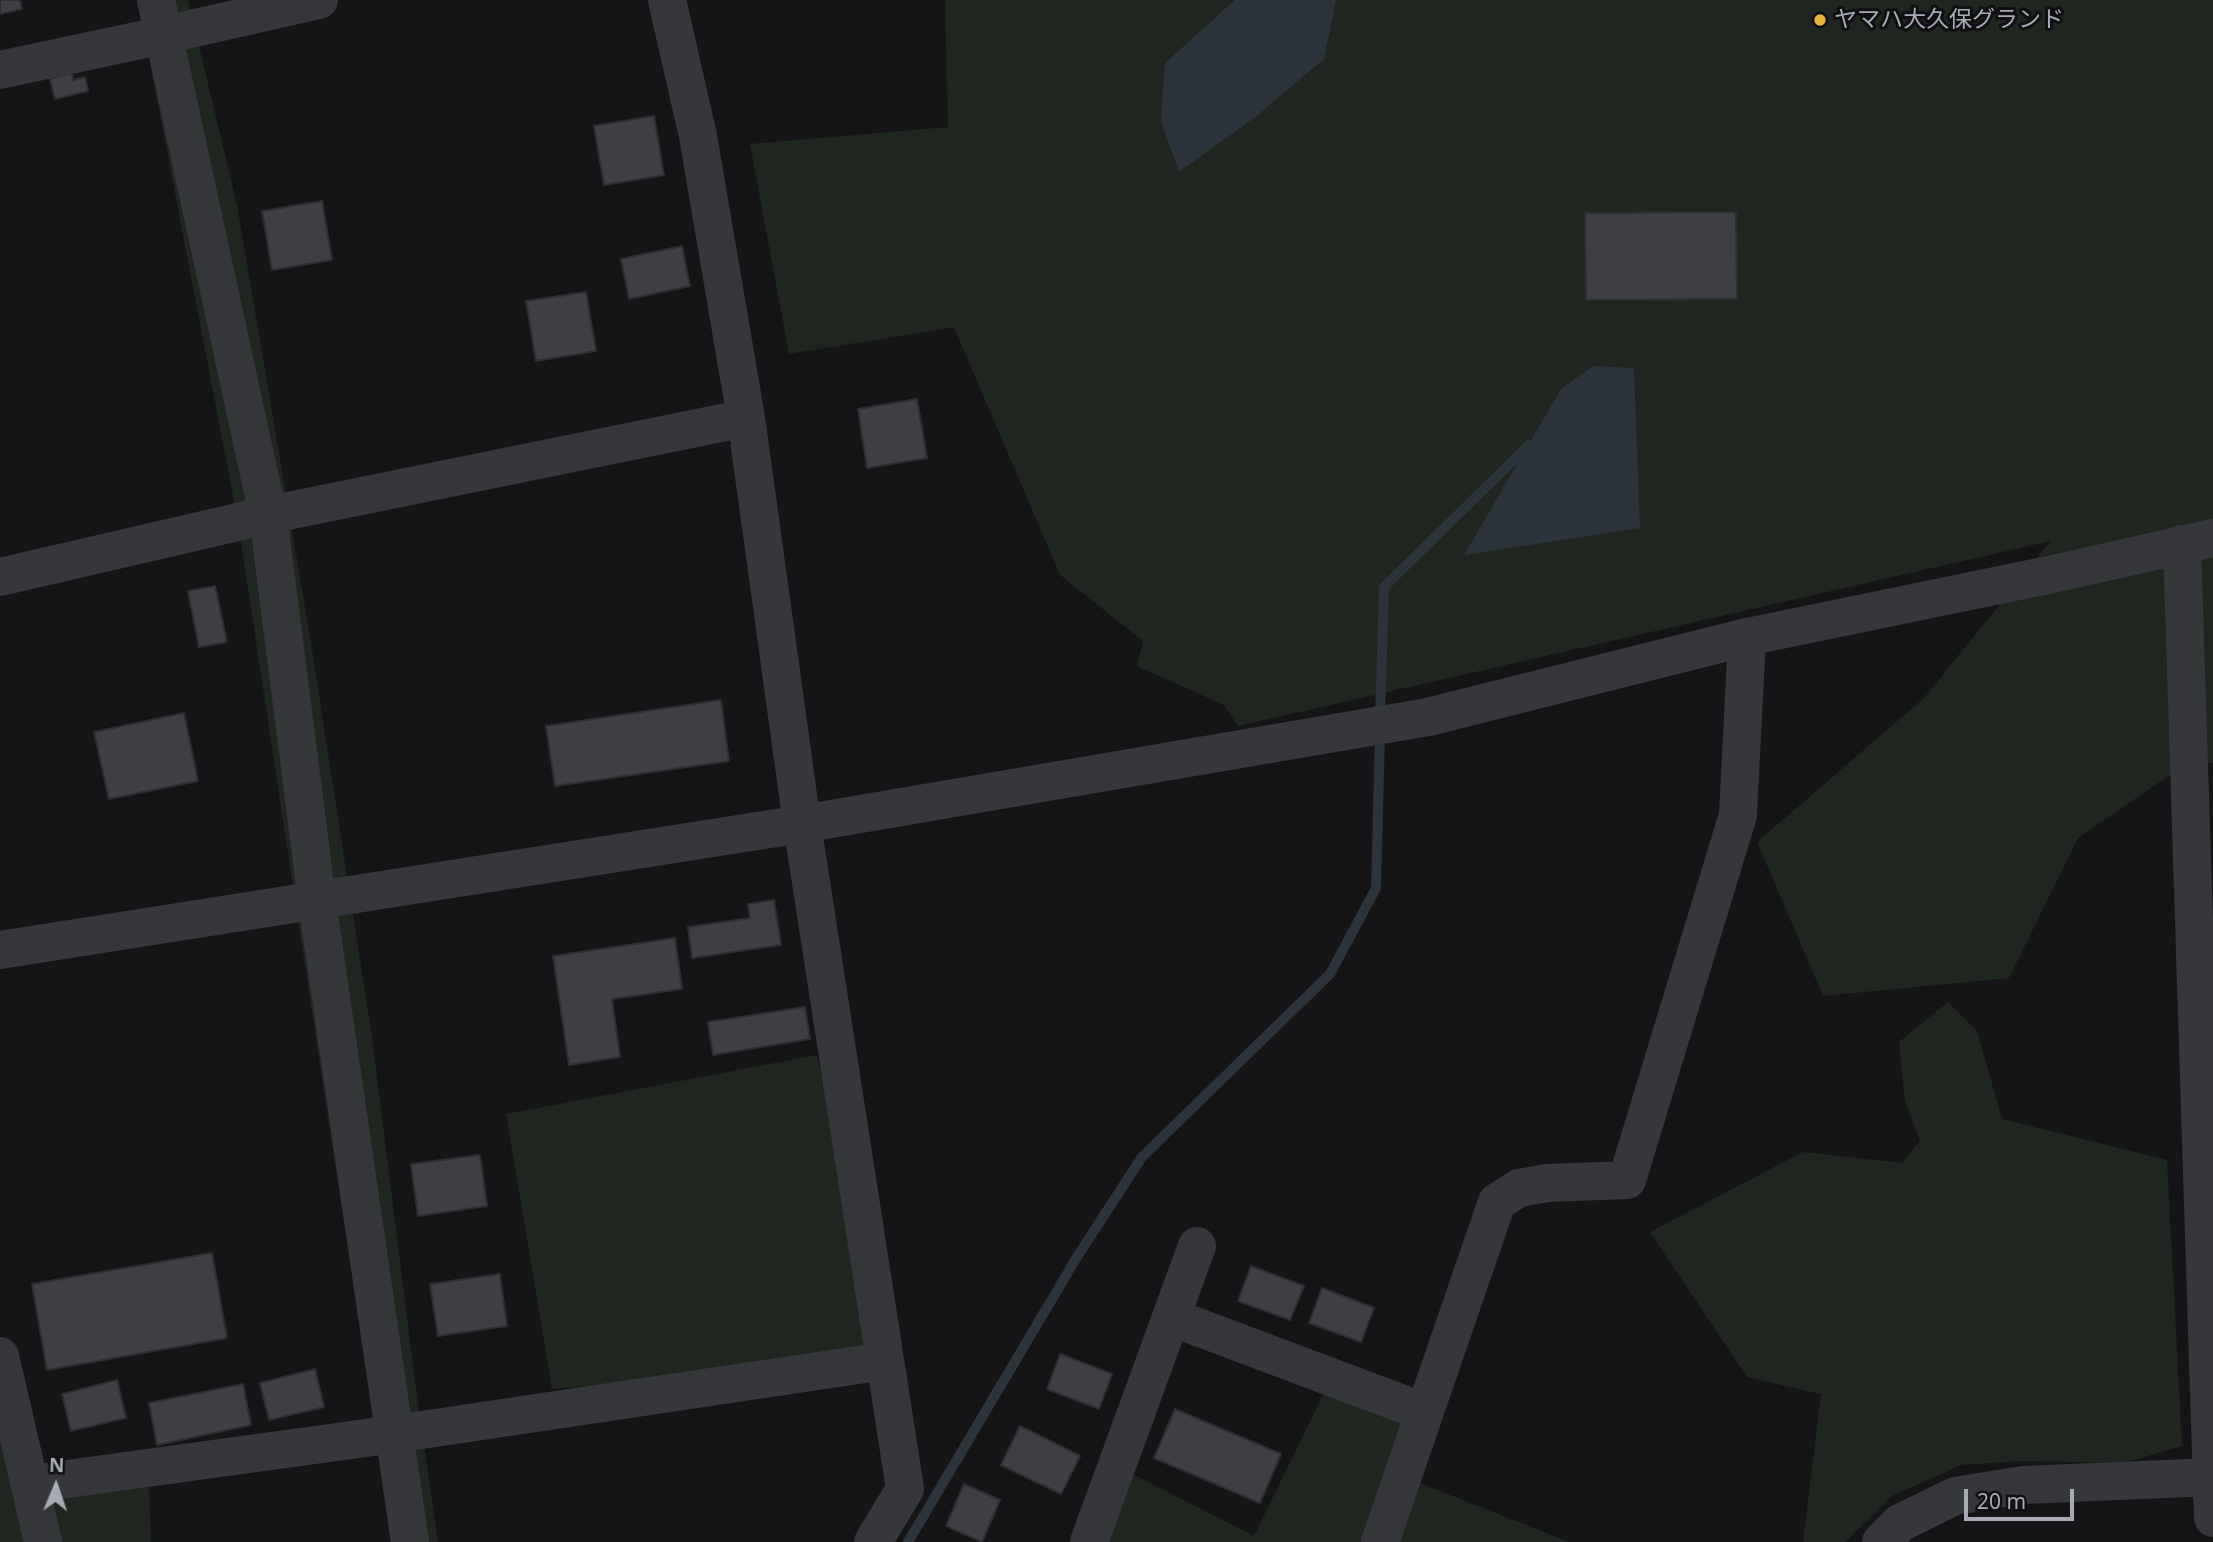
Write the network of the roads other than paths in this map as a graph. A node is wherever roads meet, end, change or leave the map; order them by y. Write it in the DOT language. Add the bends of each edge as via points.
graph roads {
  1 [pos="319,0"];
  2 [pos="667,0"];
  3 [pos="160,18"];
  4 [pos="0,70"];
  5 [pos="746,418"];
  6 [pos="268,515"];
  7 [pos="2198,541"];
  8 [pos="0,577"];
  9 [pos="1747,637"];
  10 [pos="802,824"];
  11 [pos="317,901"];
  12 [pos="0,950"];
  13 [pos="2206,1086"];
  14 [pos="1197,1246"];
  15 [pos="1171,1317"];
  16 [pos="0,1356"];
  17 [pos="885,1361"];
  18 [pos="1424,1412"];
  19 [pos="395,1434"];
  20 [pos="2212,1477"];
  21 [pos="31,1483"];
  22 [pos="2213,1518"];
  23 [pos="43,1542"];
  24 [pos="410,1542"];
  25 [pos="873,1542"];
  26 [pos="1089,1542"];
  27 [pos="1380,1542"];
  28 [pos="1881,1542"];
  1 -- 3 [label="street"];
  2 -- 5 [label="street" via="698,136"];
  3 -- 4 [label="street"];
  3 -- 6 [label="street"];
  5 -- 6 [label="street"];
  5 -- 10 [label="street"];
  6 -- 8 [label="street"];
  6 -- 11 [label="street"];
  7 -- 9 [label="street"];
  7 -- 13 [label="street"];
  9 -- 10 [label="street" via="1428,717"];
  9 -- 18 [label="street" via="1738,815 1627,1180 1547,1183 1519,1188 1497,1202"];
  10 -- 11 [label="street"];
  10 -- 17 [label="street"];
  11 -- 12 [label="street"];
  11 -- 19 [label="street"];
  13 -- 20 [label="street"];
  14 -- 15 [label="street"];
  15 -- 18 [label="street"];
  15 -- 26 [label="street"];
  16 -- 21 [label="street"];
  17 -- 19 [label="street"];
  17 -- 25 [label="street" via="905,1489"];
  18 -- 27 [label="street"];
  19 -- 21 [label="street"];
  19 -- 24 [label="street"];
  20 -- 22 [label="street"];
  20 -- 28 [label="street" via="2023,1485 1955,1496 1900,1523"];
  21 -- 23 [label="street"];
}
